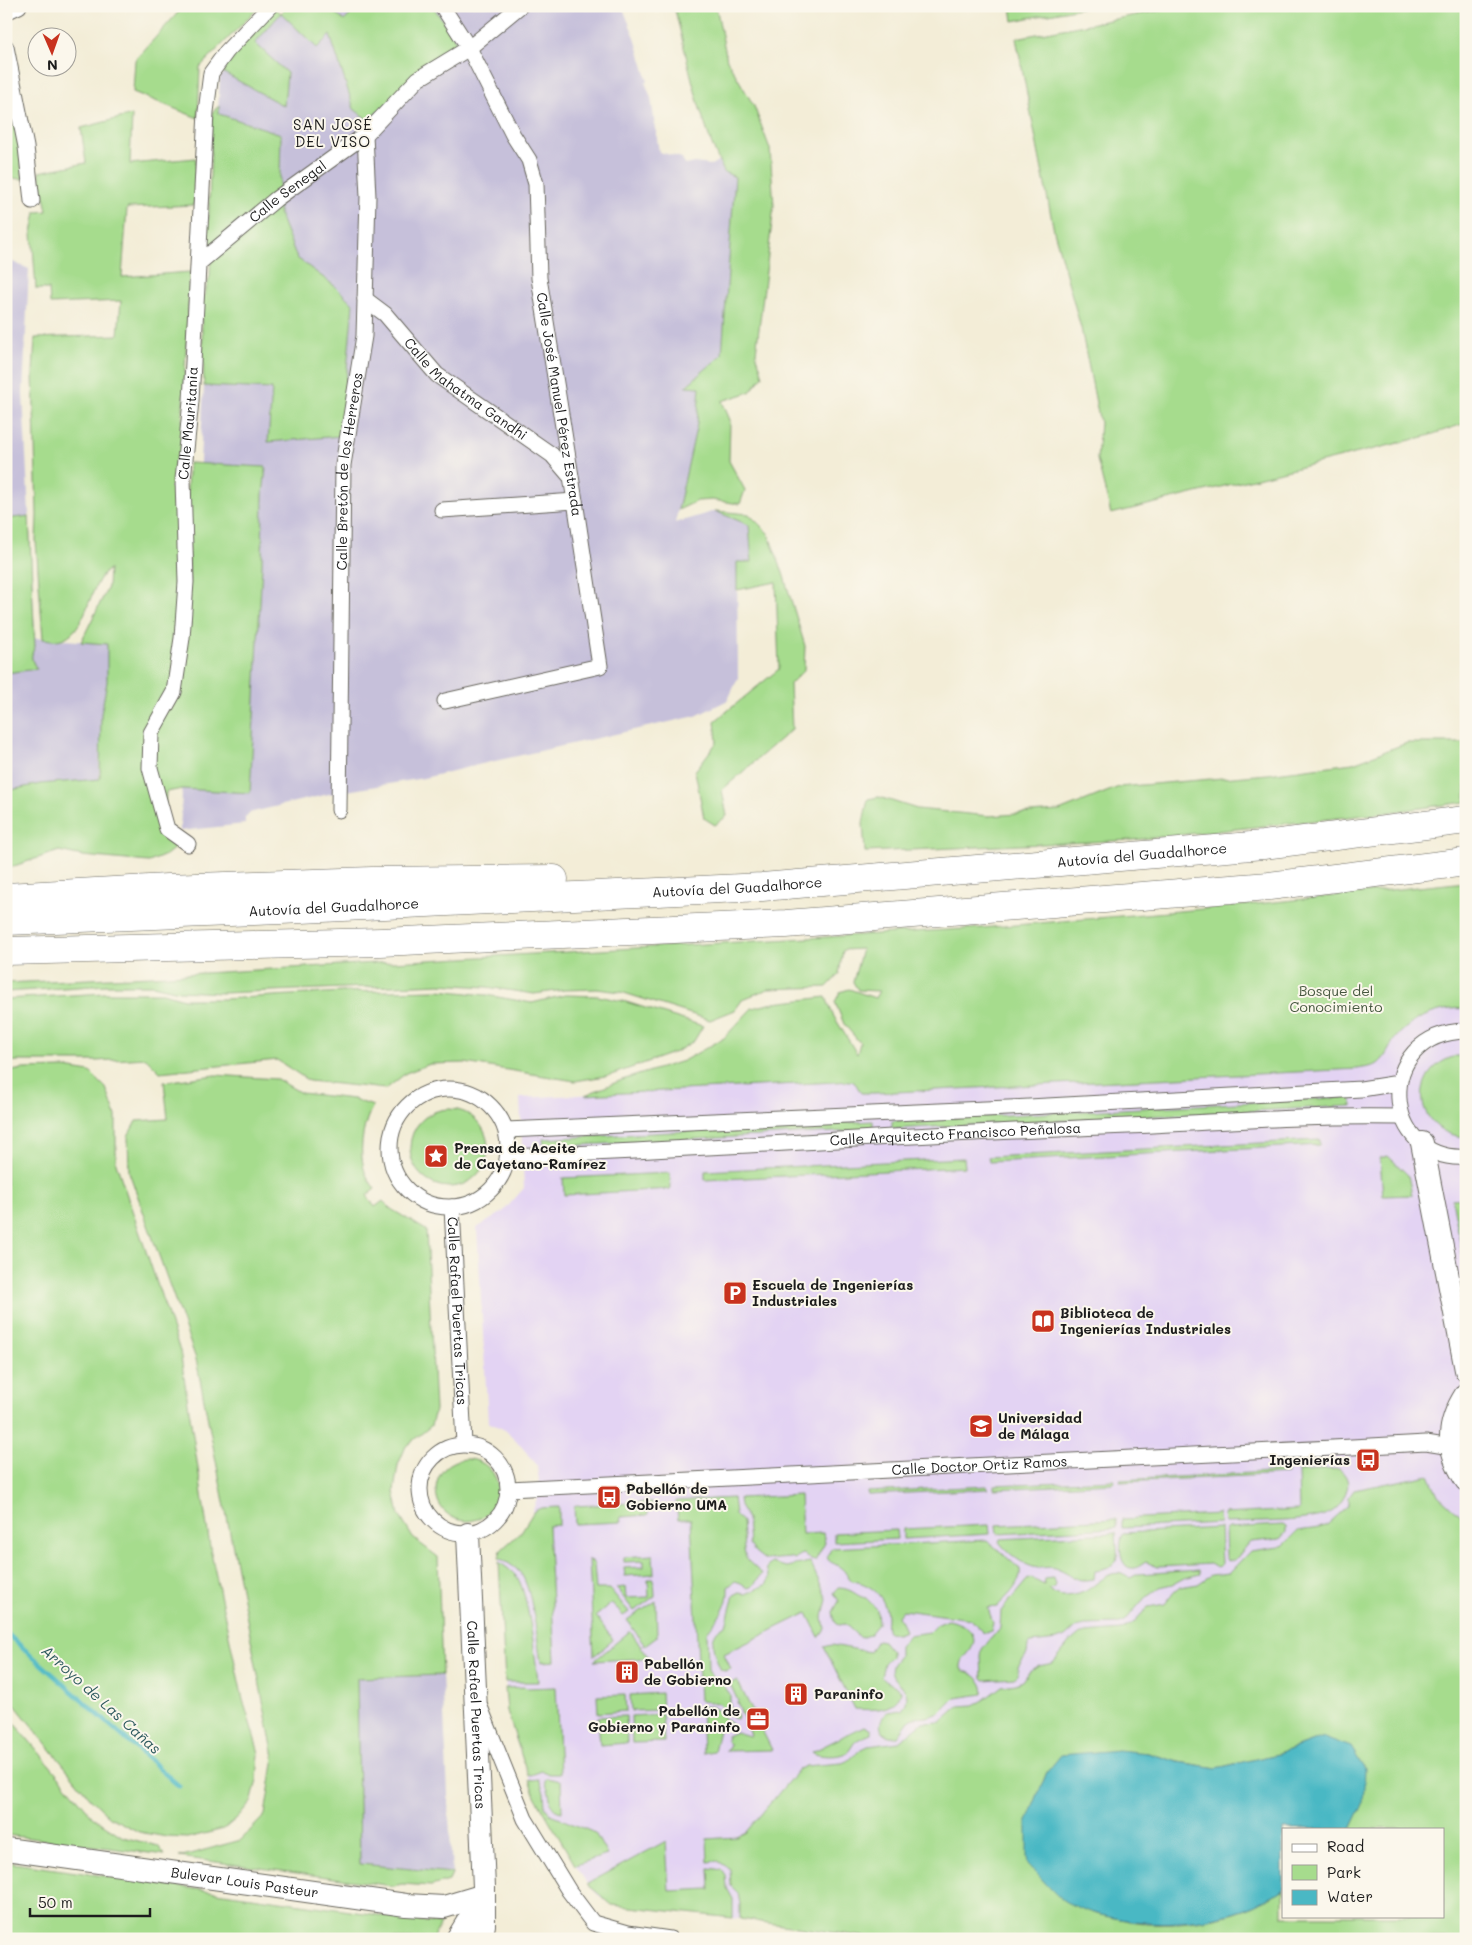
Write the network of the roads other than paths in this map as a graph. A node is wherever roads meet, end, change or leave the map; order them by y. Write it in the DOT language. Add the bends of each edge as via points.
graph roads {
  1 [pos="19,6"];
  2 [pos="270,6"];
  3 [pos="442,6"];
  4 [pos="520,6"];
  5 [pos="6,12"];
  6 [pos="6,47"];
  7 [pos="469,48"];
  8 [pos="365,135"];
  9 [pos="32,201"];
  10 [pos="199,263"];
  11 [pos="365,298"];
  12 [pos="570,476"];
  13 [pos="575,501"];
  14 [pos="442,510"];
  15 [pos="445,701"];
  16 [pos="339,810"];
  17 [pos="1466,820"];
  18 [pos="188,844"];
  19 [pos="1466,862"];
  20 [pos="941,872"];
  21 [pos="6,897"];
  22 [pos="6,921"];
  23 [pos="349,943"];
  24 [pos="6,951"];
  25 [pos="6,963"];
  26 [pos="1466,1031"];
  27 [pos="1399,1083"];
  28 [pos="1402,1117"];
  29 [pos="506,1130"];
  30 [pos="1422,1143"];
  31 [pos="1466,1157"];
  32 [pos="508,1158"];
  33 [pos="452,1207"];
  34 [pos="1466,1370"];
  35 [pos="1466,1394"];
  36 [pos="464,1444"];
  37 [pos="1451,1447"];
  38 [pos="1466,1480"];
  39 [pos="509,1489"];
  40 [pos="468,1534"];
  41 [pos="475,1695"];
  42 [pos="6,1849"];
  43 [pos="484,1904"];
  44 [pos="458,1939"];
  45 [pos="482,1939"];
  46 [pos="670,1939"];
  1 -- 5 [label="street"];
  2 -- 10 [label="street, Calle Mauritania" via="211,73 206,112"];
  3 -- 7 [label="street, Calle José Manuel Pérez Estrada"];
  4 -- 7 [label="street, Calle Senegal"];
  6 -- 9 [label="street" via="26,146"];
  7 -- 8 [label="street, Calle Senegal" via="418,79"];
  7 -- 12 [label="street, Calle José Manuel Pérez Estrada" via="528,160 536,184 539,278"];
  8 -- 10 [label="street, Calle Senegal" via="276,199"];
  8 -- 11 [label="street, Calle Bretón de los Herreros" via="368,198"];
  10 -- 18 [label="street, Calle Mauritania" via="183,479 186,582 182,638 174,692 151,733 150,768 168,829"];
  11 -- 12 [label="street, Calle Mahatma Gandhi" via="385,314 437,376 552,455"];
  11 -- 16 [label="street, Calle Bretón de los Herreros" via="364,336 343,466"];
  12 -- 13 [label="street, Calle José Manuel Pérez Estrada"];
  13 -- 14 [label="street"];
  13 -- 15 [label="street, Calle José Manuel Pérez Estrada" via="600,666"];
  17 -- 20 [label="highway, Autovía del Guadalhorce" via="1263,845"];
  19 -- 23 [label="highway" via="1269,886 786,924"];
  20 -- 21 [label="highway" via="353,882"];
  20 -- 22 [label="highway, Autovía del Guadalhorce" via="762,887"];
  23 -- 24 [label="highway"];
  23 -- 25 [label="highway"];
  26 -- 27 [label="street" via="1451,1031 1432,1038 1417,1049 1405,1065"];
  27 -- 28 [label="street"];
  27 -- 29 [label="street, Calle Arquitecto Francisco Peñalosa" via="1361,1089 1008,1108"];
  28 -- 30 [label="street"];
  28 -- 32 [label="street, Calle Arquitecto Francisco Peñalosa" via="1331,1117 1007,1131"];
  29 -- 32 [label="street"];
  29 -- 33 [label="street" via="497,1112 464,1090 444,1089 425,1094 408,1105 396,1120 390,1140 391,1159 398,1178 411,1193 428,1203"];
  30 -- 31 [label="street" via="1438,1153"];
  30 -- 34 [label="street"];
  32 -- 33 [label="street" via="503,1174 493,1187 480,1198"];
  33 -- 36 [label="street, Calle Rafael Puertas Tricas"];
  35 -- 37 [label="street" via="1456,1409 1451,1427"];
  36 -- 39 [label="street" via="477,1446 500,1462 507,1475"];
  36 -- 40 [label="street" via="448,1447 436,1454 426,1465 419,1492 422,1506 440,1527"];
  37 -- 38 [label="street" via="1456,1465"];
  37 -- 39 [label="street, Calle Doctor Ortiz Ramos" via="1426,1443 1352,1446"];
  39 -- 40 [label="street" via="506,1505 497,1519 484,1529"];
  40 -- 41 [label="street, Calle Rafael Puertas Tricas"];
  41 -- 43 [label="street, Calle Rafael Puertas Tricas"];
  41 -- 46 [label="street" via="526,1819 562,1880 593,1923 628,1933"];
  42 -- 43 [label="street, Bulevar Louis Pasteur" via="406,1905"];
  43 -- 44 [label="street"];
  43 -- 45 [label="street, Calle Rafael Puertas Tricas"];
}
